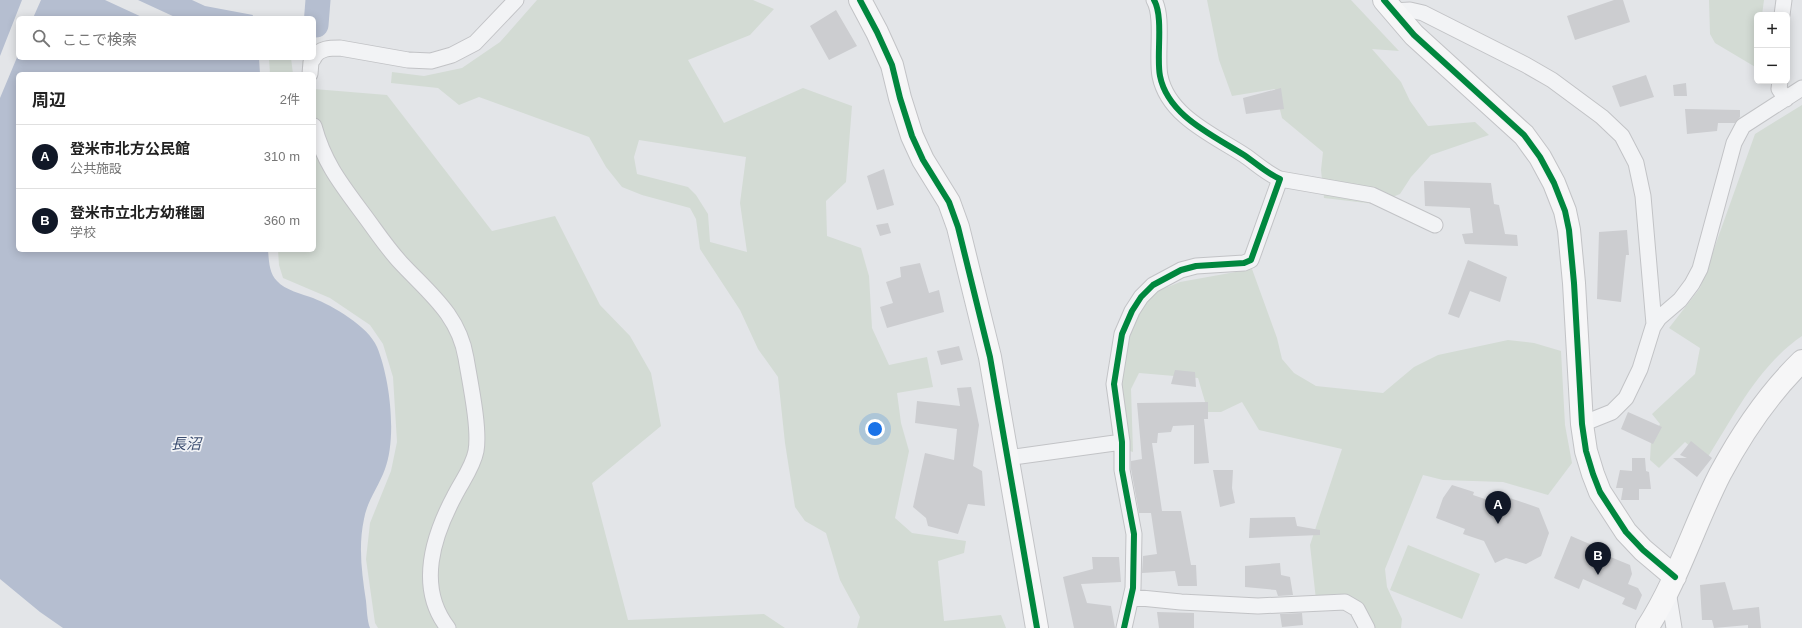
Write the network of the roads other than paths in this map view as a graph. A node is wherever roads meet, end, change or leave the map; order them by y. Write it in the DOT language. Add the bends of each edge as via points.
graph roads {
  1 [pos="516,0"];
  2 [pos="860,0"];
  3 [pos="1154,0"];
  4 [pos="1784,0"];
  5 [pos="1388,6"];
  6 [pos="1782,12"];
  7 [pos="316,56"];
  8 [pos="312,60"];
  9 [pos="310,72"];
  10 [pos="1780,84"];
  11 [pos="1802,88"];
  12 [pos="1786,99"];
  13 [pos="316,133"];
  14 [pos="1280,179"];
  15 [pos="1435,225"];
  16 [pos="1654,324"];
  17 [pos="1802,361"];
  18 [pos="1582,424"];
  19 [pos="1122,442"];
  20 [pos="1008,458"];
  21 [pos="1671,584"];
  22 [pos="1131,597"];
  23 [pos="448,628"];
  24 [pos="1037,628"];
  25 [pos="1124,628"];
  26 [pos="1367,628"];
  27 [pos="1647,628"];
  28 [pos="1674,628"];
  1 -- 7 [label="street" via="475,43 452,55 431,61 408,60 340,48 322,50"];
  2 -- 20 [label="street" via="892,65 912,136 949,202 958,227 990,357"];
  3 -- 14 [label="street" via="1157,4 1159,75 1165,92 1194,125 1255,162 1269,175"];
  4 -- 6 [label="street"];
  5 -- 16 [label="street" via="1423,13 1526,65 1552,80 1613,126 1622,136 1636,162 1642,188"];
  5 -- 18 [label="street" via="1414,35 1524,135 1554,183 1569,230"];
  8 -- 9 [label="street"];
  10 -- 12 [label="street" via="1779,89"];
  11 -- 12 [label="street"];
  12 -- 16 [label="street" via="1743,126 1734,144 1700,269 1680,300"];
  13 -- 23 [label="street" via="322,153 341,184 390,250 446,310 464,346 476,430 476,452 437,531 430,569 435,604 440,618"];
  14 -- 15 [label="street" via="1372,195"];
  14 -- 19 [label="street" via="1251,260 1181,270 1153,285 1141,296 1122,334 1114,384"];
  16 -- 18 [label="street" via="1640,369 1626,398 1612,412"];
  17 -- 21 [label="street" via="1740,437"];
  18 -- 21 [label="street" via="1586,451 1600,492 1626,532"];
  19 -- 20 [label="street"];
  19 -- 22 [label="street" via="1122,470 1134,534"];
  20 -- 24 [label="street"];
  21 -- 27 [label="street"];
  21 -- 28 [label="street"];
  22 -- 25 [label="street"];
  22 -- 26 [label="street" via="1258,606 1345,602 1357,609"];
}
